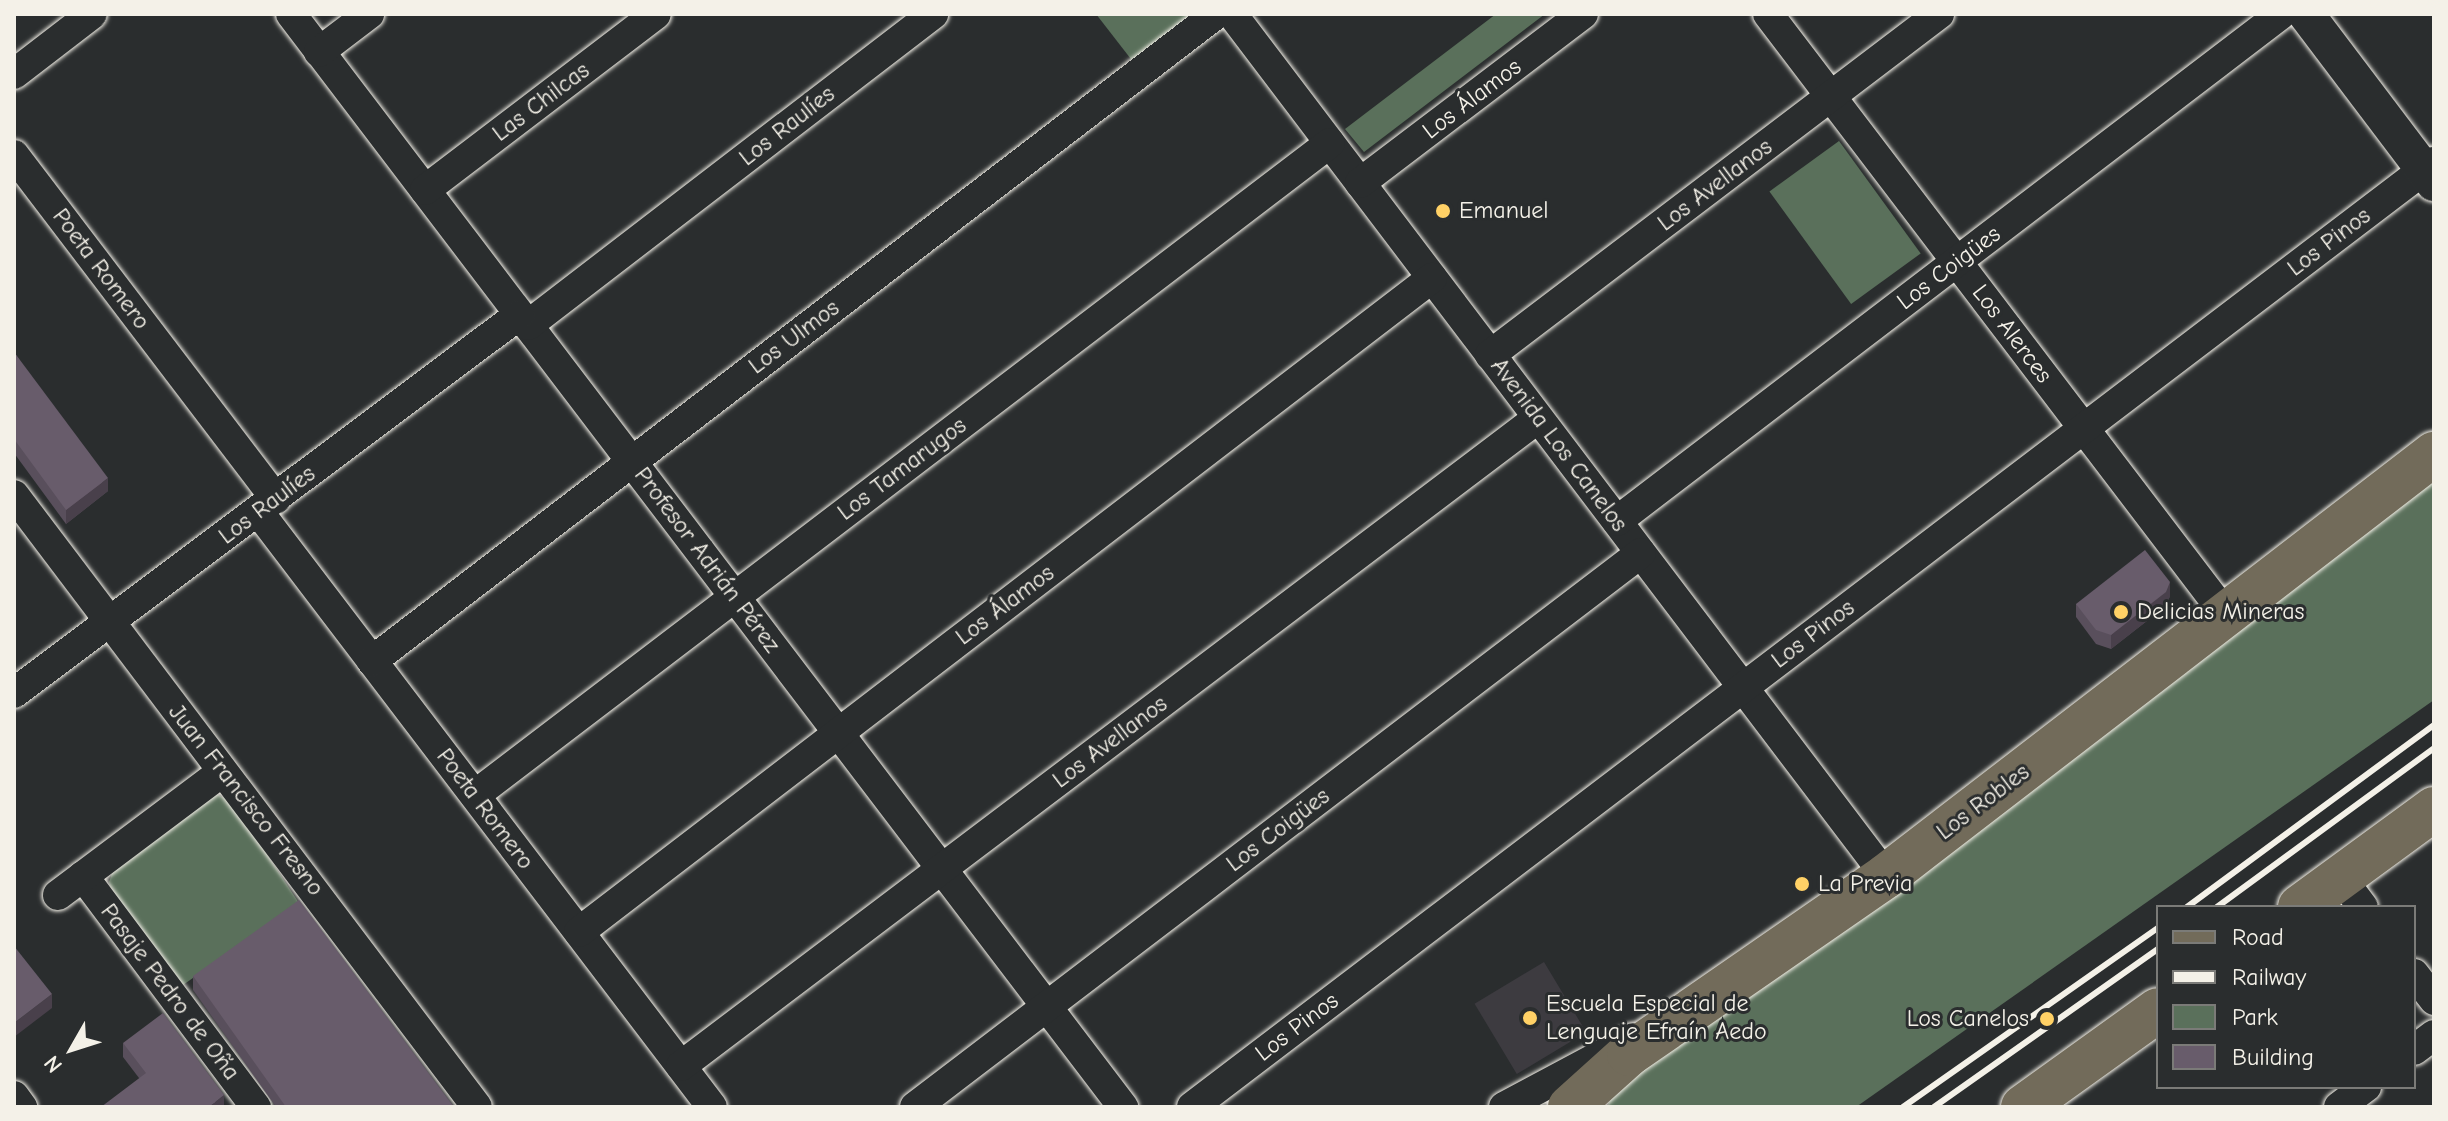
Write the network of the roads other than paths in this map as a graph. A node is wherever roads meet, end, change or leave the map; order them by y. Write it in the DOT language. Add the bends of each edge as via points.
graph roads {
  1 [pos="92,14"];
  2 [pos="291,14"];
  3 [pos="369,14"];
  4 [pos="656,14"];
  5 [pos="933,14"];
  6 [pos="1216,14"];
  7 [pos="1232,14"];
  8 [pos="1583,14"];
  9 [pos="1768,14"];
  10 [pos="1939,14"];
  11 [pos="2281,14"];
  12 [pos="2306,14"];
  13 [pos="319,52"];
  14 [pos="14,74"];
  15 [pos="1831,96"];
  16 [pos="1330,143"];
  17 [pos="14,155"];
  18 [pos="2431,172"];
  19 [pos="1360,183"];
  20 [pos="425,190"];
  21 [pos="1957,262"];
  22 [pos="1432,278"];
  23 [pos="524,320"];
  24 [pos="1490,355"];
  25 [pos="1538,418"];
  26 [pos="2084,428"];
  27 [pos="2434,454"];
  28 [pos="632,462"];
  29 [pos="14,495"];
  30 [pos="267,505"];
  31 [pos="1617,521"];
  32 [pos="1641,553"];
  33 [pos="734,597"];
  34 [pos="2226,615"];
  35 [pos="110,622"];
  36 [pos="372,661"];
  37 [pos="1743,688"];
  38 [pos="14,693"];
  39 [pos="838,733"];
  40 [pos="222,772"];
  41 [pos="475,795"];
  42 [pos="2434,809"];
  43 [pos="942,869"];
  44 [pos="83,876"];
  45 [pos="1886,876"];
  46 [pos="2352,892"];
  47 [pos="58,895"];
  48 [pos="2307,905"];
  49 [pos="579,932"];
  50 [pos="2416,977"];
  51 [pos="2434,1000"];
  52 [pos="1046,1007"];
  53 [pos="2156,1012"];
  54 [pos="1687,1016"];
  55 [pos="2434,1035"];
  56 [pos="2416,1048"];
  57 [pos="681,1066"];
  58 [pos="2363,1089"];
  59 [pos="14,1096"];
  60 [pos="2049,1100"];
  61 [pos="22,1107"];
  62 [pos="256,1107"];
  63 [pos="477,1107"];
  64 [pos="712,1107"];
  65 [pos="915,1107"];
  66 [pos="1123,1107"];
  67 [pos="1192,1107"];
  68 [pos="1504,1107"];
  69 [pos="1570,1107"];
  70 [pos="1599,1107"];
  71 [pos="2339,1107"];
  1 -- 14 [label="street"];
  2 -- 13 [label="street, Profesor Adrián Pérez"];
  3 -- 13 [label="street"];
  4 -- 20 [label="street, Las Chilcas"];
  5 -- 23 [label="street, Los Raulíes"];
  6 -- 28 [label="street, Los Ulmos"];
  7 -- 16 [label="street, Avenida Los Canelos"];
  8 -- 19 [label="street, Los Álamos"];
  9 -- 15 [label="street, Los Alerces"];
  10 -- 15 [label="street, Los Avellanos"];
  11 -- 21 [label="street, Los Coigües"];
  12 -- 18 [label="street"];
  13 -- 20 [label="street, Profesor Adrián Pérez"];
  15 -- 21 [label="street, Los Alerces"];
  15 -- 24 [label="street, Los Avellanos"];
  16 -- 19 [label="street, Avenida Los Canelos"];
  16 -- 33 [label="street, Los Tamarugos"];
  17 -- 30 [label="street, Poeta Romero"];
  18 -- 26 [label="street, Los Pinos"];
  19 -- 22 [label="street, Avenida Los Canelos"];
  20 -- 23 [label="street, Profesor Adrián Pérez"];
  21 -- 26 [label="street, Los Alerces"];
  21 -- 31 [label="street, Los Coigües"];
  22 -- 24 [label="street, Avenida Los Canelos"];
  22 -- 39 [label="street, Los Álamos"];
  23 -- 28 [label="street, Profesor Adrián Pérez"];
  23 -- 30 [label="street, Los Raulíes"];
  24 -- 25 [label="street, Avenida Los Canelos"];
  25 -- 31 [label="street, Avenida Los Canelos"];
  25 -- 43 [label="street, Los Avellanos"];
  26 -- 34 [label="street, Los Alerces"];
  26 -- 37 [label="street, Los Pinos"];
  27 -- 34 [label="main road, Los Robles"];
  28 -- 33 [label="street, Profesor Adrián Pérez"];
  28 -- 36 [label="street, Los Ulmos"];
  29 -- 35 [label="street, Juan Francisco Fresno"];
  30 -- 35 [label="street, Los Raulíes"];
  30 -- 36 [label="street, Poeta Romero"];
  31 -- 32 [label="street, Avenida Los Canelos"];
  32 -- 37 [label="street, Avenida Los Canelos"];
  32 -- 52 [label="street, Los Coigües"];
  33 -- 39 [label="street, Profesor Adrián Pérez"];
  33 -- 41 [label="street, Los Tamarugos"];
  34 -- 45 [label="main road, Los Robles"];
  35 -- 38 [label="street, Los Raulíes"];
  35 -- 40 [label="street, Juan Francisco Fresno"];
  36 -- 41 [label="street, Poeta Romero"];
  37 -- 45 [label="street, Avenida Los Canelos"];
  37 -- 67 [label="street, Los Pinos"];
  39 -- 43 [label="street, Profesor Adrián Pérez"];
  39 -- 49 [label="street, Los Álamos"];
  40 -- 44 [label="street"];
  40 -- 63 [label="street, Juan Francisco Fresno"];
  41 -- 49 [label="street, Poeta Romero"];
  42 -- 46 [label="main road"];
  43 -- 52 [label="street, Profesor Adrián Pérez"];
  43 -- 57 [label="street, Los Avellanos"];
  44 -- 47 [label="street"];
  44 -- 62 [label="street, Pasaje Pedro de Oña"];
  45 -- 54 [label="main road, Los Robles"];
  46 -- 48 [label="main road"];
  49 -- 57 [label="street, Poeta Romero"];
  50 -- 51 [label="street"];
  52 -- 65 [label="street, Los Coigües"];
  52 -- 66 [label="street, Profesor Adrián Pérez"];
  53 -- 60 [label="main road"];
  54 -- 68 [label="street, Los Robles" via="1595,1054"];
  54 -- 69 [label="main road"];
  54 -- 70 [label="main road"];
  55 -- 56 [label="street"];
  57 -- 64 [label="street, Poeta Romero"];
  58 -- 71 [label="street"];
  59 -- 61 [label="street"];
}
